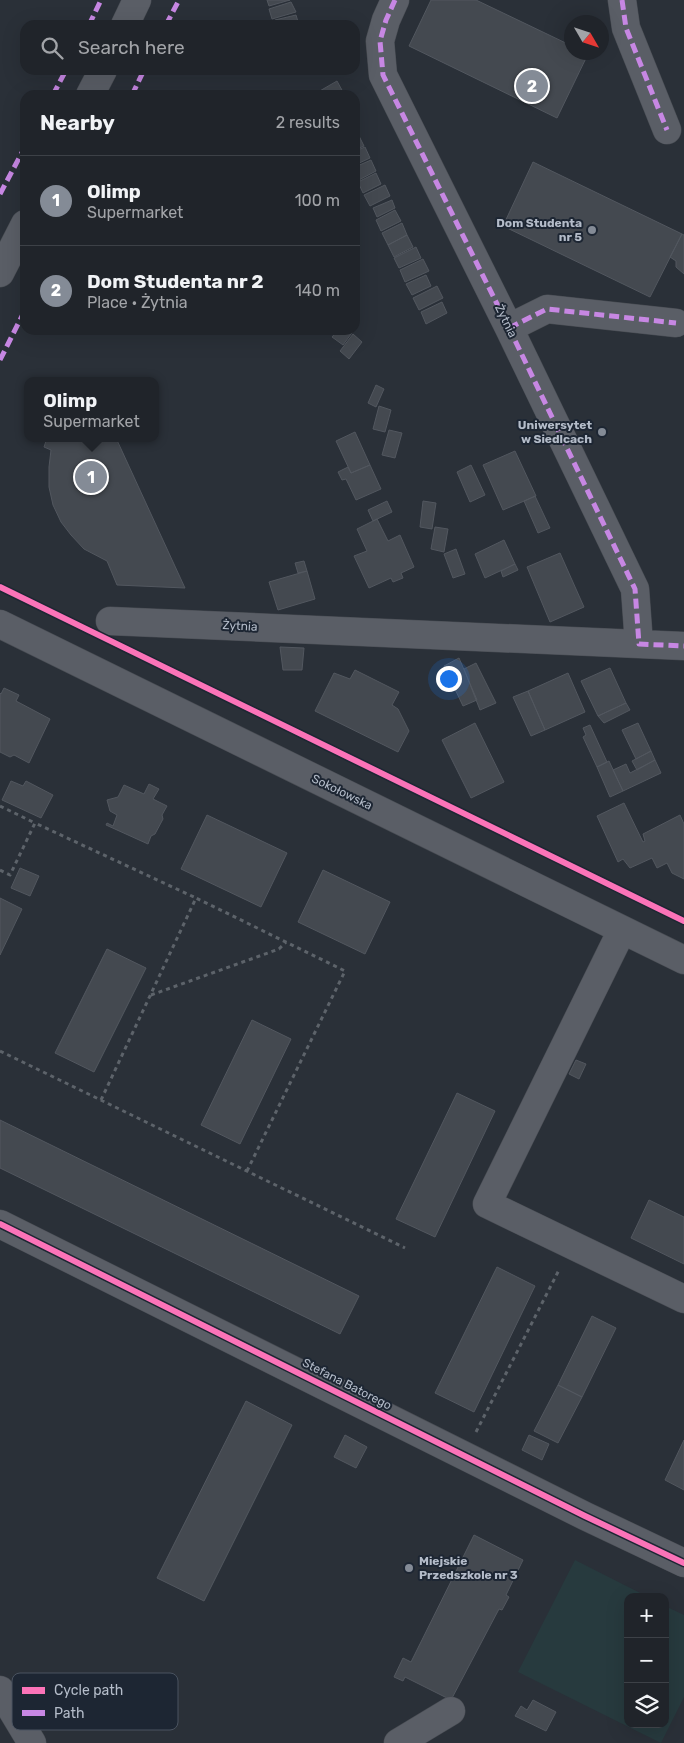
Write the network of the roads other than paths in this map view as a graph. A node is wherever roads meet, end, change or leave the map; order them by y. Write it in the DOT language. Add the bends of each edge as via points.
graph roads {
  1 [pos="137,0"];
  2 [pos="395,0"];
  3 [pos="622,0"];
  4 [pos="127,20"];
  5 [pos="100,75"];
  6 [pos="92,90"];
  7 [pos="667,130"];
  8 [pos="20,234"];
  9 [pos="0,274"];
  10 [pos="676,323"];
  11 [pos="509,328"];
  12 [pos="110,620"];
  13 [pos="0,624"];
  14 [pos="639,644"];
  15 [pos="684,646"];
  16 [pos="622,930"];
  17 [pos="684,960"];
  18 [pos="0,1224"];
  19 [pos="684,1299"];
  20 [pos="684,1563"];
  21 [pos="0,1690"];
  22 [pos="12,1710"];
  23 [pos="450,1710"];
  24 [pos="24,1730"];
  25 [pos="32,1743"];
  26 [pos="398,1743"];
  1 -- 4 [label="street"];
  2 -- 11 [label="street, Żytnia" via="380,41 383,75"];
  3 -- 7 [label="street" via="626,28"];
  5 -- 6 [label="street"];
  8 -- 9 [label="street"];
  10 -- 11 [label="street" via="547,309"];
  11 -- 14 [label="street, Żytnia" via="635,589"];
  12 -- 14 [label="street, Żytnia"];
  13 -- 16 [label="street, Sokołowska"];
  14 -- 15 [label="street, Żytnia"];
  16 -- 17 [label="street, Sokołowska"];
  16 -- 19 [label="street" via="487,1204"];
  18 -- 20 [label="street, Stefana Batorego"];
  21 -- 22 [label="street"];
  23 -- 26 [label="street"];
  24 -- 25 [label="street"];
}
